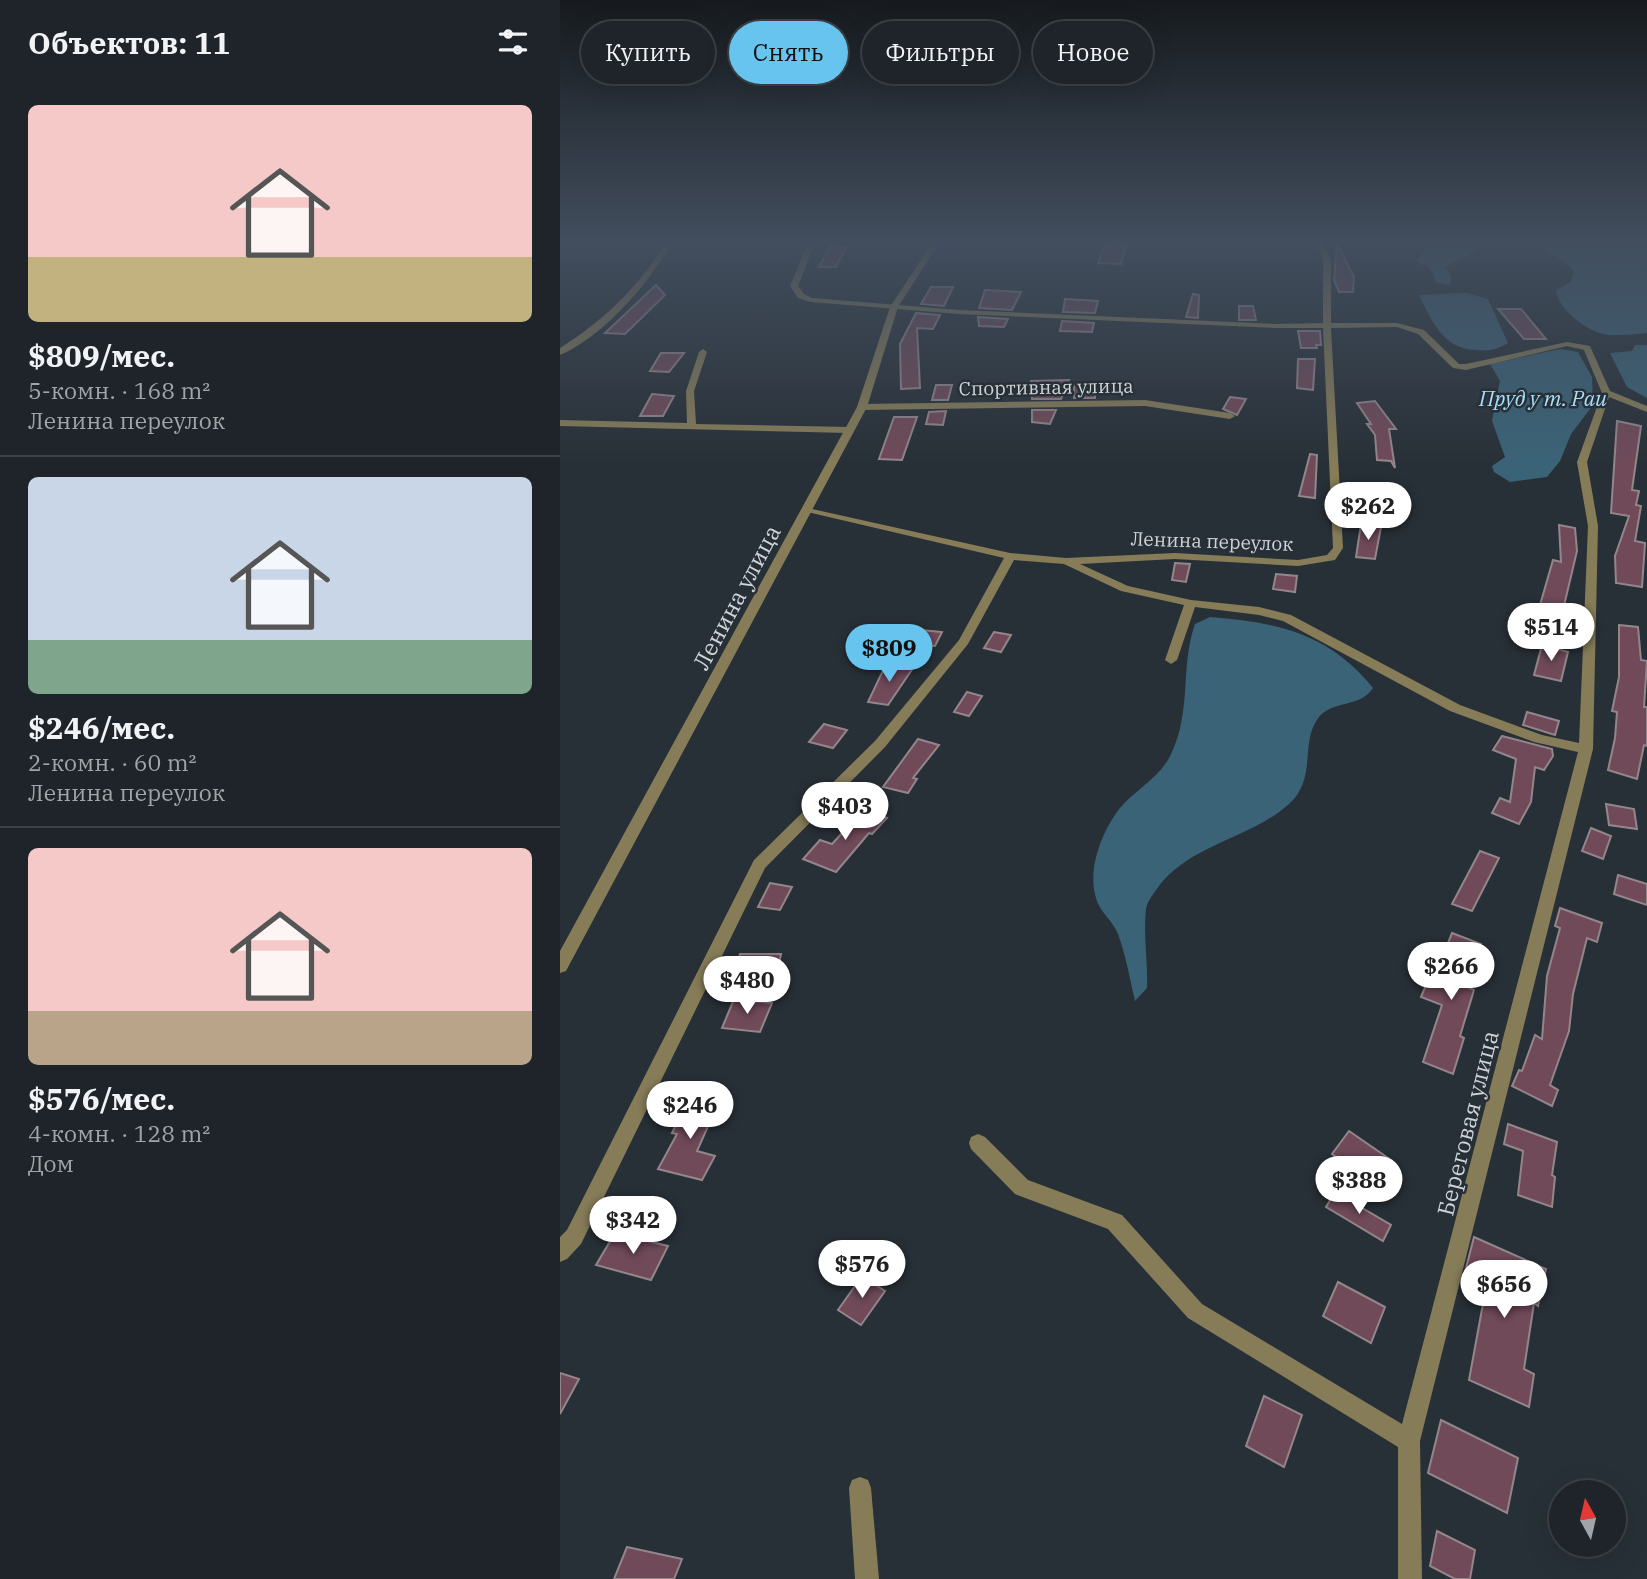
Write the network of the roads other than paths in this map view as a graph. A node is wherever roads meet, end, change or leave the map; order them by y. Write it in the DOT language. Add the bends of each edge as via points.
graph roads {
  1 [pos="607,317"];
  2 [pos="891,317"];
  3 [pos="1103,317"];
  4 [pos="1326,317"];
  5 [pos="1326,327"];
  6 [pos="560,352"];
  7 [pos="703,352"];
  8 [pos="1606,393"];
  9 [pos="862,407"];
  10 [pos="1647,409"];
  11 [pos="1230,416"];
  12 [pos="560,424"];
  13 [pos="692,426"];
  14 [pos="849,430"];
  15 [pos="807,509"];
  16 [pos="1010,556"];
  17 [pos="1066,561"];
  18 [pos="1191,603"];
  19 [pos="1171,660"];
  20 [pos="1586,749"];
  21 [pos="560,966"];
  22 [pos="978,1143"];
  23 [pos="560,1252"];
  24 [pos="1409,1441"];
  25 [pos="860,1488"];
  26 [pos="867,1579"];
  27 [pos="1410,1579"];
  1 -- 6 [label="street"];
  2 -- 9 [label="street, Ленина улица"];
  3 -- 5 [label="street"];
  4 -- 5 [label="street, Ленина переулок"];
  5 -- 8 [label="street" via="1411,327 1456,366 1466,367 1567,344 1587,348"];
  5 -- 17 [label="street, Ленина переулок" via="1338,548 1331,558 1298,563 1175,556"];
  7 -- 13 [label="street" via="690,391"];
  8 -- 10 [label="street"];
  8 -- 20 [label="street, Береговая улица" via="1582,462 1594,526"];
  9 -- 11 [label="street, Спортивная улица" via="1145,403"];
  9 -- 14 [label="street, Ленина улица"];
  12 -- 13 [label="street"];
  13 -- 14 [label="street"];
  14 -- 15 [label="street, Ленина улица"];
  15 -- 16 [label="street"];
  15 -- 21 [label="street, Ленина улица"];
  16 -- 17 [label="street"];
  16 -- 23 [label="street" via="956,651 880,744 759,864 574,1237"];
  17 -- 18 [label="street" via="1125,589"];
  18 -- 19 [label="street"];
  18 -- 20 [label="street" via="1287,618 1455,708 1539,739"];
  20 -- 24 [label="street, Береговая улица"];
  22 -- 24 [label="street" via="1022,1187 1115,1222 1195,1311"];
  24 -- 27 [label="street, Береговая улица"];
  25 -- 26 [label="street"];
}
